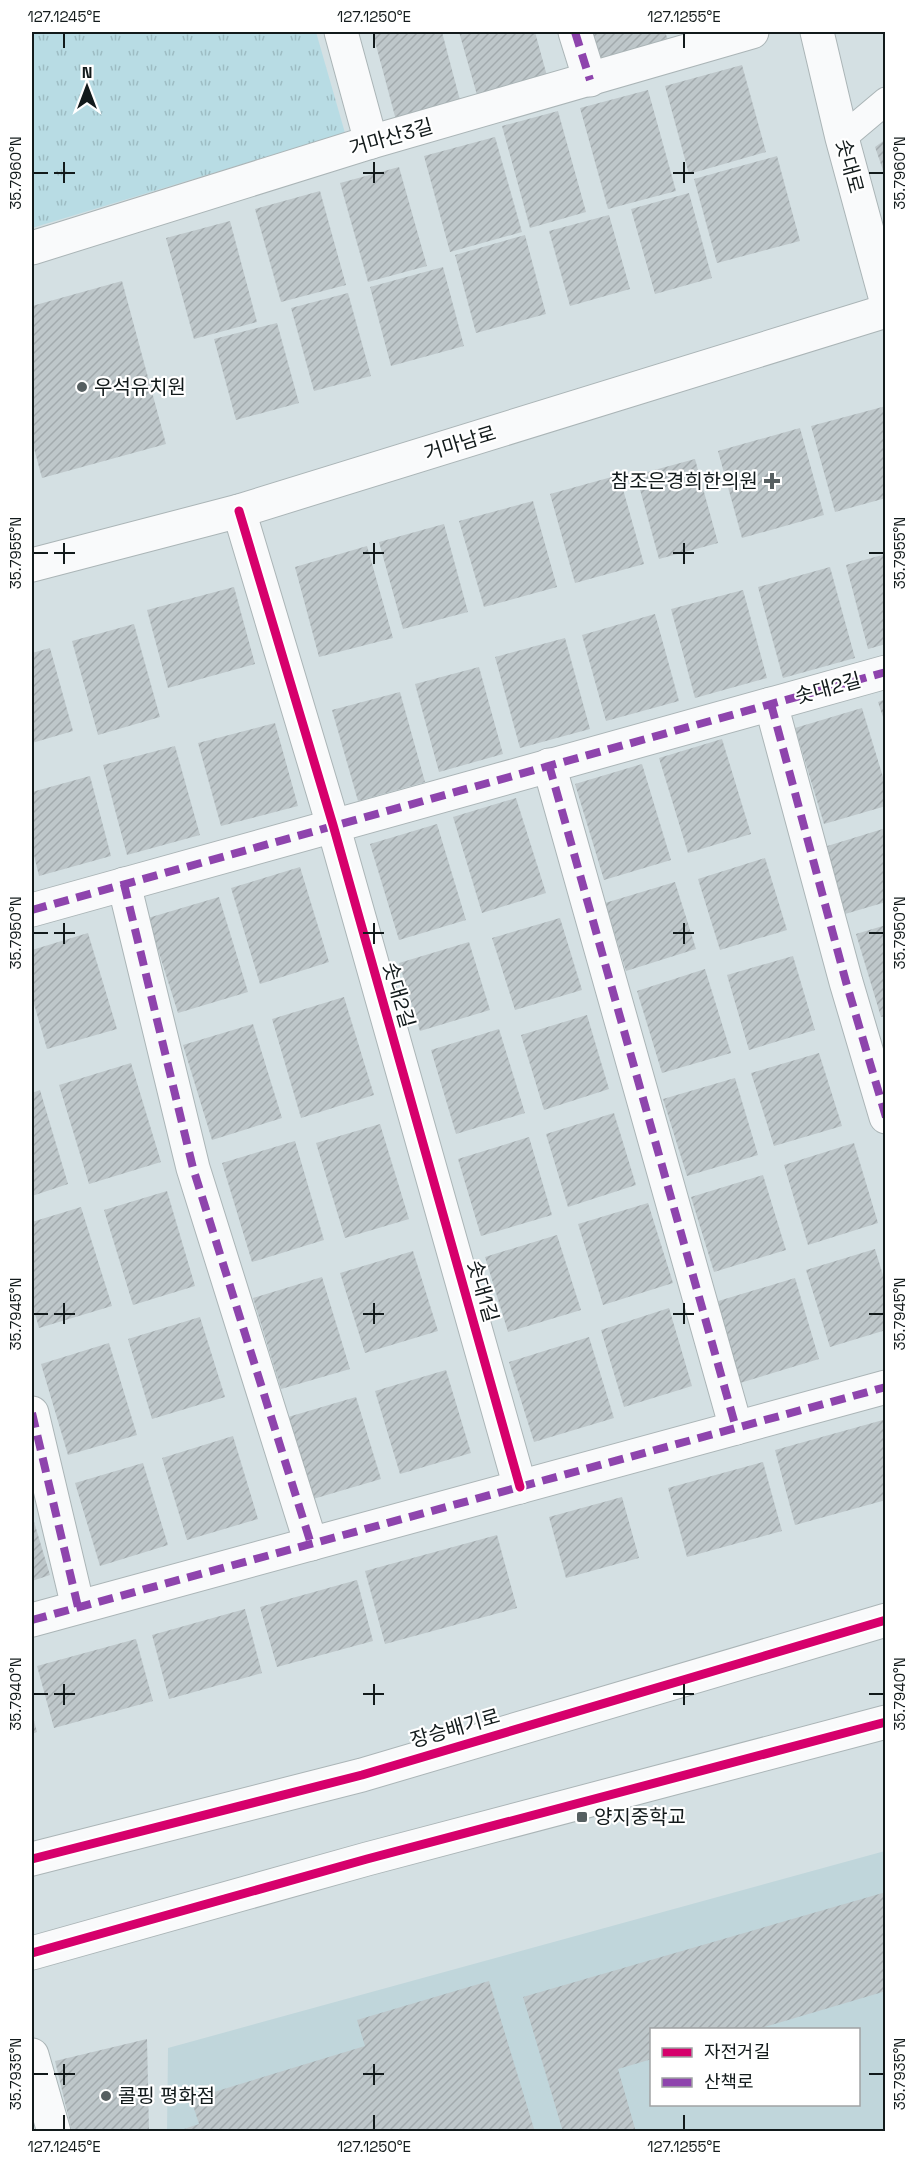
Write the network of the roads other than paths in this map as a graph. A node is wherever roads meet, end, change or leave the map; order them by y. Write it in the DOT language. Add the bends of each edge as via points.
graph roads {
  1 [pos="341,32"];
  2 [pos="575,32"];
  3 [pos="752,32"];
  4 [pos="817,32"];
  5 [pos="590,80"];
  6 [pos="885,101"];
  7 [pos="842,138"];
  8 [pos="372,142"];
  9 [pos="32,248"];
  10 [pos="885,300"];
  11 [pos="885,311"];
  12 [pos="239,511"];
  13 [pos="34,556"];
  14 [pos="885,672"];
  15 [pos="771,704"];
  16 [pos="549,765"];
  17 [pos="333,825"];
  18 [pos="124,884"];
  19 [pos="32,910"];
  20 [pos="412,1105"];
  21 [pos="885,1116"];
  22 [pos="885,1387"];
  23 [pos="32,1413"];
  24 [pos="736,1428"];
  25 [pos="520,1487"];
  26 [pos="311,1544"];
  27 [pos="78,1607"];
  28 [pos="32,1620"];
  29 [pos="885,1620"];
  30 [pos="885,1722"];
  31 [pos="32,1859"];
  32 [pos="32,1953"];
  33 [pos="32,2055"];
  34 [pos="54,2132"];
  1 -- 8 [label="street"];
  2 -- 5 [label="street"];
  3 -- 5 [label="street, 거마산3길"];
  4 -- 7 [label="street, 솟대로"];
  5 -- 8 [label="street, 거마산3길"];
  6 -- 7 [label="lane"];
  7 -- 10 [label="street, 솟대로"];
  8 -- 9 [label="street, 거마산3길"];
  11 -- 12 [label="street, 거마남로"];
  12 -- 13 [label="street, 거마남로"];
  12 -- 17 [label="street"];
  14 -- 15 [label="street, 솟대2길"];
  15 -- 16 [label="street, 솟대2길"];
  15 -- 21 [label="street, 솟대2길"];
  16 -- 17 [label="street, 솟대2길"];
  16 -- 24 [label="street"];
  17 -- 18 [label="street, 솟대2길"];
  17 -- 20 [label="street, 솟대2길"];
  18 -- 19 [label="street, 솟대2길"];
  18 -- 26 [label="street" via="193,1168"];
  20 -- 25 [label="street, 솟대1길"];
  22 -- 24 [label="street"];
  23 -- 27 [label="street"];
  24 -- 25 [label="street"];
  25 -- 26 [label="street"];
  26 -- 27 [label="street"];
  27 -- 28 [label="street"];
  29 -- 31 [label="street, 장승배기로" via="362,1775"];
  30 -- 32 [label="street" via="367,1859"];
  33 -- 34 [label="street"];
}
